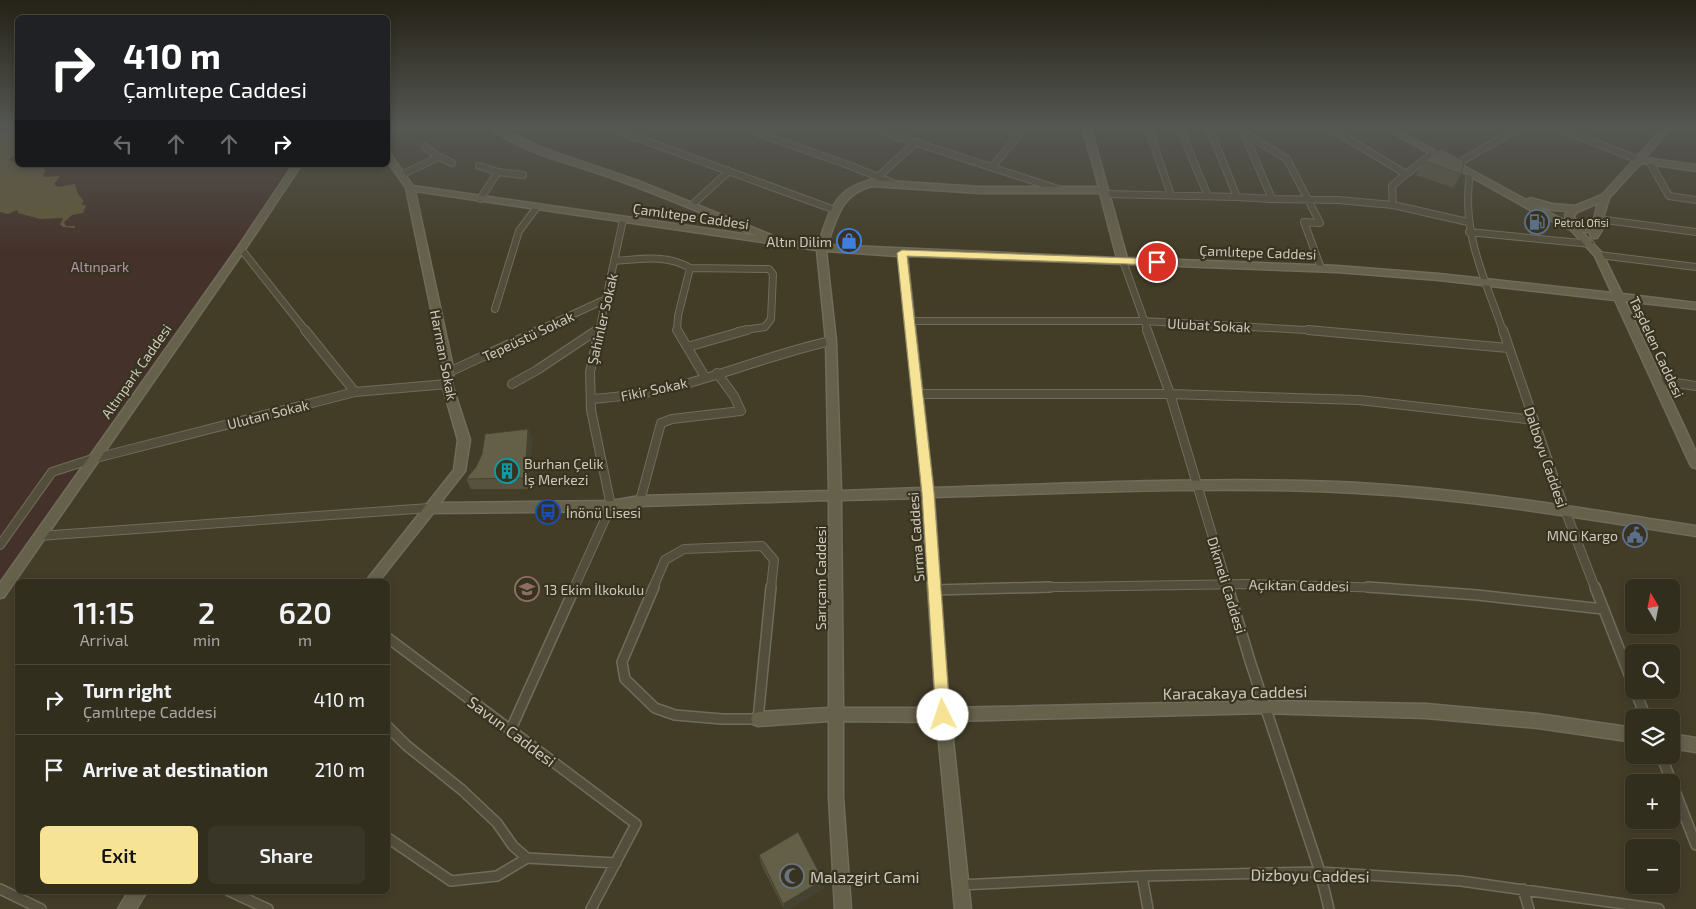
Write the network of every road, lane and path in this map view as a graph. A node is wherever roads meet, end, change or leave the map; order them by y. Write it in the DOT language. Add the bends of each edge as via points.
graph roads {
  1 [pos="295,167"];
  2 [pos="396,167"];
  3 [pos="417,167"];
  4 [pos="483,167"];
  5 [pos="590,167"];
  6 [pos="719,167"];
  7 [pos="852,167"];
  8 [pos="888,167"];
  9 [pos="993,167"];
  10 [pos="1097,167"];
  11 [pos="1161,167"];
  12 [pos="1196,167"];
  13 [pos="1226,167"];
  14 [pos="1259,167"];
  15 [pos="1292,167"];
  16 [pos="1395,167"];
  17 [pos="1414,167"];
  18 [pos="1459,167"];
  19 [pos="1632,167"];
  20 [pos="1653,167"];
  21 [pos="729,171"];
  22 [pos="498,172"];
  23 [pos="1406,174"];
  24 [pos="1470,174"];
  25 [pos="401,175"];
  26 [pos="523,175"];
  27 [pos="878,177"];
  28 [pos="899,186"];
  29 [pos="410,188"];
  30 [pos="1063,190"];
  31 [pos="1104,192"];
  32 [pos="1171,195"];
  33 [pos="1208,196"];
  34 [pos="1514,196"];
  35 [pos="1238,197"];
  36 [pos="1605,197"];
  37 [pos="480,199"];
  38 [pos="1272,199"];
  39 [pos="1309,200"];
  40 [pos="1696,200"];
  41 [pos="692,205"];
  42 [pos="1393,205"];
  43 [pos="537,207"];
  44 [pos="1575,208"];
  45 [pos="835,210"];
  46 [pos="1598,219"];
  47 [pos="623,220"];
  48 [pos="1468,222"];
  49 [pos="1572,228"];
  50 [pos="1597,230"];
  51 [pos="1469,232"];
  52 [pos="1696,232"];
  53 [pos="784,243"];
  54 [pos="1591,244"];
  55 [pos="822,248"];
  56 [pos="241,249"];
  57 [pos="902,253"];
  58 [pos="1599,255"];
  59 [pos="615,261"];
  60 [pos="1123,261"];
  61 [pos="1696,267"];
  62 [pos="690,268"];
  63 [pos="1321,268"];
  64 [pos="1486,282"];
  65 [pos="1618,297"];
  66 [pos="606,299"];
  67 [pos="1696,306"];
  68 [pos="495,309"];
  69 [pos="910,321"];
  70 [pos="1143,322"];
  71 [pos="598,329"];
  72 [pos="831,341"];
  73 [pos="687,347"];
  74 [pos="1508,348"];
  75 [pos="449,372"];
  76 [pos="717,373"];
  77 [pos="705,377"];
  78 [pos="1658,380"];
  79 [pos="446,384"];
  80 [pos="512,384"];
  81 [pos="1696,386"];
  82 [pos="355,392"];
  83 [pos="918,394"];
  84 [pos="1170,394"];
  85 [pos="591,400"];
  86 [pos="1534,420"];
  87 [pos="92,459"];
  88 [pos="1696,464"];
  89 [pos="1197,485"];
  90 [pos="928,493"];
  91 [pos="835,496"];
  92 [pos="640,501"];
  93 [pos="611,506"];
  94 [pos="429,508"];
  95 [pos="1565,510"];
  96 [pos="1696,531"];
  97 [pos="40,536"];
  98 [pos="0,545"];
  99 [pos="374,579"];
  100 [pos="1227,584"];
  101 [pos="934,590"];
  102 [pos="0,593"];
  103 [pos="1603,609"];
  104 [pos="390,639"];
  105 [pos="1625,665"];
  106 [pos="1265,707"];
  107 [pos="835,714"];
  108 [pos="943,715"];
  109 [pos="758,720"];
  110 [pos="390,729"];
  111 [pos="511,729"];
  112 [pos="1625,734"];
  113 [pos="1680,742"];
  114 [pos="1696,745"];
  115 [pos="1664,764"];
  116 [pos="390,839"];
  117 [pos="1696,845"];
  118 [pos="527,858"];
  119 [pos="616,863"];
  120 [pos="1320,872"];
  121 [pos="1142,876"];
  122 [pos="960,885"];
  123 [pos="0,889"];
  124 [pos="1522,889"];
  125 [pos="137,894"];
  126 [pos="236,894"];
  127 [pos="42,909"];
  128 [pos="126,909"];
  129 [pos="268,909"];
  130 [pos="591,909"];
  131 [pos="843,909"];
  132 [pos="963,909"];
  133 [pos="1148,909"];
  134 [pos="1329,909"];
  135 [pos="1529,909"];
  136 [pos="1659,909"];
  1 -- 56 [label="street, Altınpark Caddesi"];
  2 -- 25 [label="street"];
  3 -- 25 [label="street"];
  4 -- 22 [label="street"];
  5 -- 41 [label="street"];
  6 -- 21 [label="street"];
  7 -- 27 [label="street"];
  8 -- 27 [label="street"];
  9 -- 30 [label="street"];
  10 -- 31 [label="street"];
  11 -- 32 [label="street"];
  12 -- 33 [label="street"];
  13 -- 35 [label="street"];
  14 -- 38 [label="street"];
  15 -- 39 [label="street"];
  16 -- 23 [label="street"];
  17 -- 23 [label="street"];
  18 -- 24 [label="street"];
  19 -- 36 [label="street"];
  20 -- 40 [label="street" via="1670,196"];
  21 -- 41 [label="street"];
  21 -- 45 [label="street"];
  22 -- 26 [label="street"];
  22 -- 37 [label="street"];
  23 -- 42 [label="street" via="1394,182 1390,192"];
  24 -- 34 [label="street"];
  24 -- 48 [label="street, Dalboyu Caddesi" via="1466,192"];
  25 -- 29 [label="street"];
  27 -- 28 [label="street"];
  28 -- 30 [label="street"];
  28 -- 45 [label="street" via="871,184 856,187 844,196"];
  29 -- 37 [label="street, Çamlıtepe Caddesi"];
  29 -- 75 [label="street, Harman Sokak"];
  30 -- 31 [label="street"];
  31 -- 32 [label="street"];
  31 -- 60 [label="street"];
  32 -- 33 [label="street"];
  33 -- 35 [label="street"];
  34 -- 44 [label="street" via="1552,207"];
  34 -- 49 [label="street"];
  35 -- 38 [label="street"];
  36 -- 44 [label="street"];
  36 -- 46 [label="street"];
  37 -- 43 [label="street, Çamlıtepe Caddesi"];
  38 -- 39 [label="street"];
  39 -- 42 [label="street"];
  39 -- 63 [label="street" via="1320,223 1304,222"];
  41 -- 53 [label="street"];
  42 -- 48 [label="street"];
  43 -- 47 [label="street, Çamlıtepe Caddesi"];
  43 -- 68 [label="street" via="519,231"];
  44 -- 46 [label="street" via="1592,212"];
  44 -- 49 [label="street" via="1569,215"];
  45 -- 55 [label="street"];
  46 -- 50 [label="street"];
  46 -- 52 [label="street"];
  47 -- 53 [label="street, Çamlıtepe Caddesi"];
  47 -- 59 [label="street, Şahinler Sokak"];
  48 -- 51 [label="street, Dalboyu Caddesi"];
  49 -- 50 [label="street"];
  49 -- 54 [label="street, Taşdelen Caddesi"];
  50 -- 54 [label="street"];
  51 -- 54 [label="street"];
  51 -- 64 [label="street, Dalboyu Caddesi"];
  53 -- 55 [label="street, Çamlıtepe Caddesi"];
  54 -- 58 [label="street, Taşdelen Caddesi"];
  55 -- 57 [label="street, Çamlıtepe Caddesi"];
  55 -- 72 [label="street, Sarıçam Caddesi"];
  56 -- 82 [label="street"];
  56 -- 87 [label="street, Altınpark Caddesi"];
  57 -- 60 [label="street, Çamlıtepe Caddesi"];
  57 -- 69 [label="street, Sırma Caddesi"];
  58 -- 61 [label="street"];
  58 -- 65 [label="street, Taşdelen Caddesi"];
  59 -- 62 [label="street" via="672,259"];
  59 -- 66 [label="street, Şahinler Sokak"];
  60 -- 63 [label="street, Çamlıtepe Caddesi"];
  60 -- 70 [label="street, Dikmeli Caddesi"];
  62 -- 73 [label="street" via="677,332"];
  62 -- 73 [label="street" via="769,269 773,283 771,319 765,326"];
  63 -- 64 [label="street, Çamlıtepe Caddesi"];
  64 -- 65 [label="street, Çamlıtepe Caddesi"];
  64 -- 74 [label="street, Dalboyu Caddesi"];
  65 -- 67 [label="street, Çamlıtepe Caddesi"];
  65 -- 78 [label="street, Taşdelen Caddesi"];
  66 -- 71 [label="street, Şahinler Sokak"];
  66 -- 75 [label="street, Tepeüstü Sokak"];
  69 -- 70 [label="street, Ulubat Sokak"];
  69 -- 83 [label="street, Sırma Caddesi"];
  70 -- 74 [label="street, Ulubat Sokak" via="1313,330"];
  70 -- 84 [label="street, Dikmeli Caddesi"];
  71 -- 80 [label="street"];
  71 -- 85 [label="street, Şahinler Sokak" via="590,372"];
  72 -- 76 [label="street, Fikir Sokak"];
  72 -- 91 [label="street, Sarıçam Caddesi"];
  73 -- 77 [label="street"];
  74 -- 86 [label="street, Dalboyu Caddesi"];
  75 -- 79 [label="street, Harman Sokak"];
  76 -- 77 [label="street, Fikir Sokak"];
  76 -- 92 [label="street" via="742,411 672,419 662,424"];
  77 -- 85 [label="street, Fikir Sokak" via="634,396"];
  78 -- 81 [label="street"];
  78 -- 88 [label="street, Taşdelen Caddesi"];
  79 -- 82 [label="street, Ulutan Sokak"];
  79 -- 94 [label="street, Harman Sokak" via="464,440 462,456 459,471"];
  82 -- 87 [label="street, Ulutan Sokak"];
  83 -- 84 [label="street"];
  83 -- 90 [label="street, Sırma Caddesi"];
  84 -- 86 [label="street" via="1359,400"];
  84 -- 89 [label="street, Dikmeli Caddesi"];
  85 -- 93 [label="street, Şahinler Sokak"];
  86 -- 95 [label="street, Dalboyu Caddesi"];
  87 -- 97 [label="street, Altınpark Caddesi"];
  87 -- 98 [label="street, Ulutan Sokak" via="52,472"];
  89 -- 90 [label="street"];
  89 -- 95 [label="street" via="1338,487"];
  89 -- 100 [label="street, Dikmeli Caddesi"];
  90 -- 91 [label="street"];
  90 -- 101 [label="street, Sırma Caddesi"];
  91 -- 92 [label="street"];
  91 -- 107 [label="street, Sarıçam Caddesi"];
  92 -- 93 [label="street"];
  93 -- 94 [label="street"];
  93 -- 111 [label="street"];
  94 -- 97 [label="street"];
  94 -- 99 [label="street, Harman Sokak"];
  95 -- 96 [label="street"];
  95 -- 103 [label="street, Dalboyu Caddesi"];
  97 -- 102 [label="street, Altınpark Caddesi"];
  100 -- 101 [label="street, Açıktan Caddesi"];
  100 -- 103 [label="street, Açıktan Caddesi" via="1450,592"];
  100 -- 106 [label="street, Dikmeli Caddesi"];
  101 -- 108 [label="street, Sırma Caddesi"];
  103 -- 105 [label="street, Dalboyu Caddesi"];
  104 -- 111 [label="street, Savun Caddesi"];
  106 -- 108 [label="street, Karacakaya Caddesi"];
  106 -- 112 [label="street, Karacakaya Caddesi" via="1426,711 1538,721"];
  106 -- 120 [label="street, Dikmeli Caddesi"];
  107 -- 108 [label="street, Karacakaya Caddesi"];
  107 -- 109 [label="street, Karacakaya Caddesi"];
  107 -- 131 [label="street, Sarıçam Caddesi"];
  108 -- 122 [label="street, Sırma Caddesi"];
  109 -- 109 [label="street" via="774,560 762,546 684,549 665,560 622,662 625,679 655,708 675,715"];
  110 -- 118 [label="street" via="462,790"];
  111 -- 119 [label="street, Savun Caddesi" via="636,824"];
  113 -- 114 [label="street"];
  115 -- 117 [label="street"];
  116 -- 118 [label="street" via="451,881 497,876"];
  118 -- 119 [label="street"];
  119 -- 130 [label="street"];
  120 -- 121 [label="street, Dizboyu Caddesi"];
  120 -- 124 [label="street, Dizboyu Caddesi" via="1461,881"];
  120 -- 134 [label="street, Dikmeli Caddesi"];
  121 -- 122 [label="street, Dizboyu Caddesi"];
  121 -- 133 [label="street"];
  122 -- 132 [label="street, Sırma Caddesi"];
  123 -- 127 [label="street"];
  124 -- 135 [label="street"];
  124 -- 136 [label="street, Dizboyu Caddesi"];
  125 -- 128 [label="street"];
  126 -- 129 [label="street"];
}
